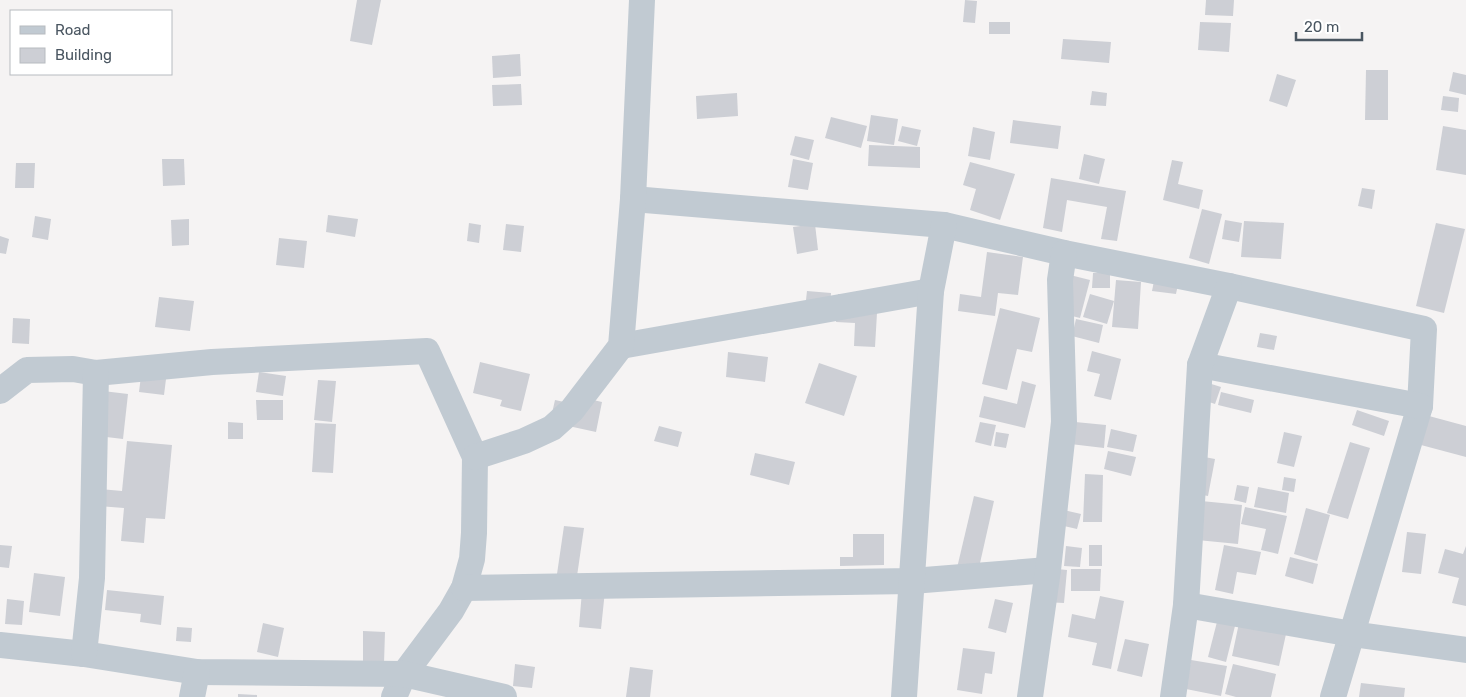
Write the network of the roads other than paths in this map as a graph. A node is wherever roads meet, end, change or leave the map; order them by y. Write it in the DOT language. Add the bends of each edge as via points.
graph roads {
  1 [pos="642,0"];
  2 [pos="633,199"];
  3 [pos="944,225"];
  4 [pos="1064,253"];
  5 [pos="1229,286"];
  6 [pos="931,291"];
  7 [pos="621,346"];
  8 [pos="1200,365"];
  9 [pos="96,373"];
  10 [pos="0,391"];
  11 [pos="1420,406"];
  12 [pos="475,457"];
  13 [pos="1048,570"];
  14 [pos="912,580"];
  15 [pos="464,588"];
  16 [pos="1186,604"];
  17 [pos="1352,634"];
  18 [pos="0,645"];
  19 [pos="1466,650"];
  20 [pos="84,654"];
  21 [pos="194,684"];
  22 [pos="399,686"];
  23 [pos="504,697"];
  24 [pos="904,697"];
  25 [pos="1030,697"];
  26 [pos="1174,697"];
  27 [pos="1333,697"];
  1 -- 2 [label="street"];
  2 -- 3 [label="street"];
  2 -- 7 [label="street"];
  3 -- 4 [label="street"];
  3 -- 6 [label="street"];
  4 -- 5 [label="street"];
  4 -- 13 [label="street" via="1060,280 1064,422"];
  5 -- 8 [label="street"];
  5 -- 11 [label="street" via="1424,329"];
  6 -- 7 [label="street"];
  6 -- 14 [label="street"];
  7 -- 12 [label="street" via="572,410 552,428"];
  8 -- 11 [label="street"];
  8 -- 16 [label="street"];
  9 -- 10 [label="street" via="73,369 27,370"];
  9 -- 12 [label="street" via="212,362 427,351"];
  9 -- 20 [label="street" via="92,578"];
  11 -- 17 [label="street"];
  12 -- 15 [label="street" via="472,559"];
  13 -- 14 [label="street"];
  13 -- 25 [label="street"];
  14 -- 15 [label="street"];
  14 -- 24 [label="street"];
  15 -- 22 [label="street"];
  16 -- 17 [label="street"];
  16 -- 26 [label="street"];
  17 -- 19 [label="street"];
  17 -- 27 [label="street"];
  18 -- 20 [label="street"];
  20 -- 21 [label="street"];
  21 -- 22 [label="street"];
  22 -- 23 [label="street"];
}
